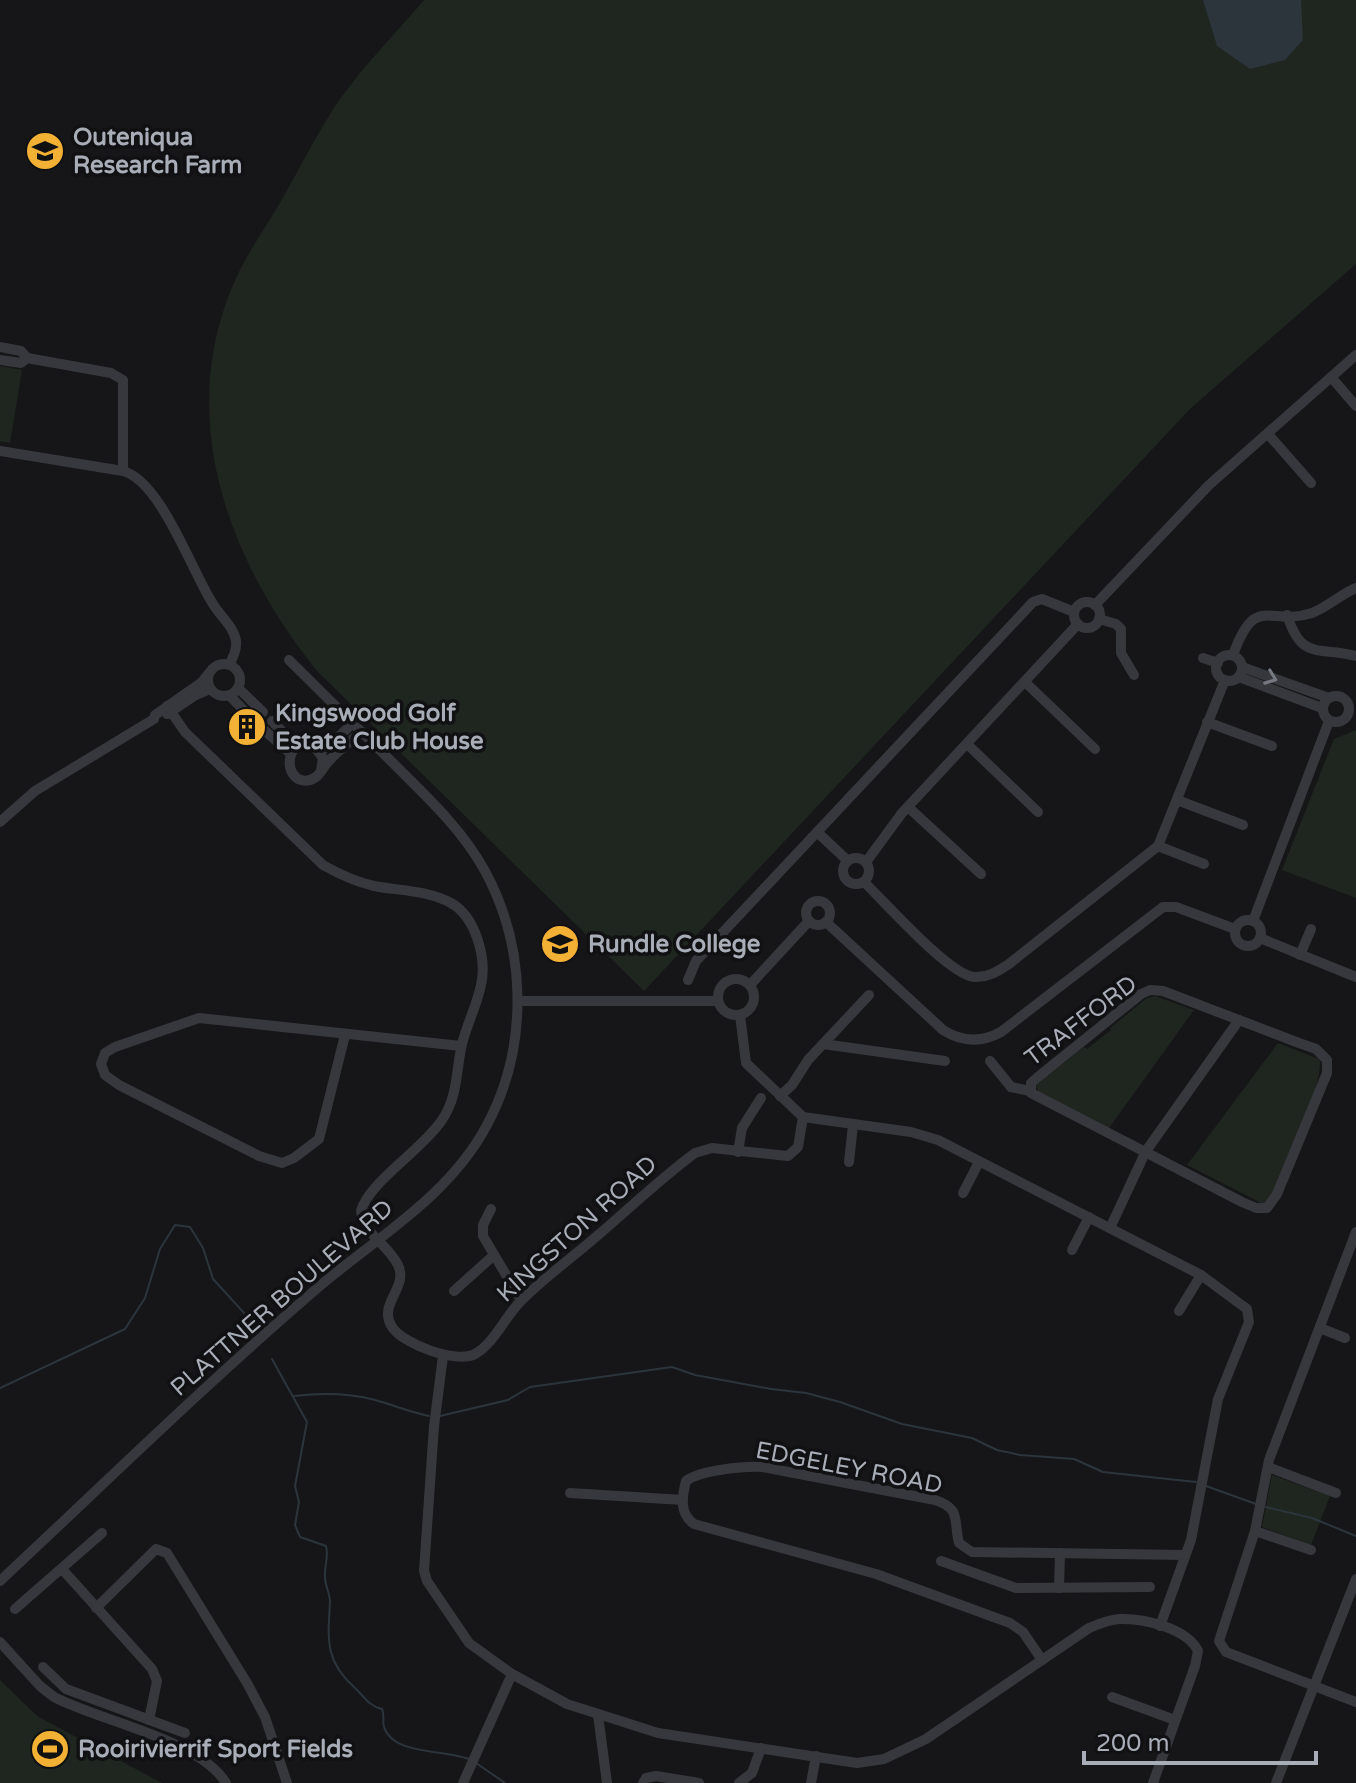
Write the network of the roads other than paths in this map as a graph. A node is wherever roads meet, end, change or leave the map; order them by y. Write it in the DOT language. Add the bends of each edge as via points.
graph roads {
  1 [pos="0,347"];
  2 [pos="1356,355"];
  3 [pos="27,358"];
  4 [pos="0,360"];
  5 [pos="1331,377"];
  6 [pos="1356,406"];
  7 [pos="1268,434"];
  8 [pos="0,451"];
  9 [pos="123,471"];
  10 [pos="1311,483"];
  11 [pos="1356,588"];
  12 [pos="1095,605"];
  13 [pos="1074,612"];
  14 [pos="1287,615"];
  15 [pos="1099,619"];
  16 [pos="1078,624"];
  17 [pos="1233,655"];
  18 [pos="1356,656"];
  19 [pos="1203,658"];
  20 [pos="289,660"];
  21 [pos="1218,663"];
  22 [pos="229,665"];
  23 [pos="1241,672"];
  24 [pos="209,673"];
  25 [pos="1134,675"];
  26 [pos="1225,680"];
  27 [pos="1025,682"];
  28 [pos="210,689"];
  29 [pos="234,692"];
  30 [pos="1329,698"];
  31 [pos="252,701"];
  32 [pos="1322,708"];
  33 [pos="169,709"];
  34 [pos="243,710"];
  35 [pos="263,712"];
  36 [pos="1352,715"];
  37 [pos="254,721"];
  38 [pos="1329,721"];
  39 [pos="1207,722"];
  40 [pos="353,723"];
  41 [pos="268,726"];
  42 [pos="361,732"];
  43 [pos="967,744"];
  44 [pos="1272,746"];
  45 [pos="293,749"];
  46 [pos="1095,749"];
  47 [pos="320,750"];
  48 [pos="321,771"];
  49 [pos="1177,800"];
  50 [pos="908,807"];
  51 [pos="1038,812"];
  52 [pos="0,822"];
  53 [pos="1243,825"];
  54 [pos="817,832"];
  55 [pos="1158,846"];
  56 [pos="848,861"];
  57 [pos="866,862"];
  58 [pos="1204,864"];
  59 [pos="981,874"];
  60 [pos="864,882"];
  61 [pos="809,921"];
  62 [pos="1253,921"];
  63 [pos="826,922"];
  64 [pos="1235,929"];
  65 [pos="1311,929"];
  66 [pos="1260,938"];
  67 [pos="1300,955"];
  68 [pos="1356,977"];
  69 [pos="688,980"];
  70 [pos="750,985"];
  71 [pos="869,995"];
  72 [pos="518,1001"];
  73 [pos="718,1001"];
  74 [pos="740,1015"];
  75 [pos="1239,1020"];
  76 [pos="345,1035"];
  77 [pos="823,1044"];
  78 [pos="461,1046"];
  79 [pos="945,1061"];
  80 [pos="990,1061"];
  81 [pos="1030,1091"];
  82 [pos="780,1096"];
  83 [pos="761,1098"];
  84 [pos="803,1117"];
  85 [pos="853,1125"];
  86 [pos="1146,1151"];
  87 [pos="738,1152"];
  88 [pos="849,1162"];
  89 [pos="979,1162"];
  90 [pos="963,1193"];
  91 [pos="491,1209"];
  92 [pos="1089,1217"];
  93 [pos="1110,1228"];
  94 [pos="1356,1232"];
  95 [pos="1072,1250"];
  96 [pos="1353,1251"];
  97 [pos="494,1255"];
  98 [pos="1201,1275"];
  99 [pos="454,1291"];
  100 [pos="521,1300"];
  101 [pos="1179,1311"];
  102 [pos="1320,1328"];
  103 [pos="1345,1338"];
  104 [pos="443,1356"];
  105 [pos="1268,1467"];
  106 [pos="570,1493"];
  107 [pos="1336,1493"];
  108 [pos="683,1500"];
  109 [pos="1255,1531"];
  110 [pos="102,1533"];
  111 [pos="1311,1550"];
  112 [pos="1060,1553"];
  113 [pos="1185,1555"];
  114 [pos="941,1561"];
  115 [pos="62,1569"];
  116 [pos="1356,1579"];
  117 [pos="0,1581"];
  118 [pos="1150,1587"];
  119 [pos="1059,1588"];
  120 [pos="96,1608"];
  121 [pos="15,1609"];
  122 [pos="1160,1626"];
  123 [pos="0,1642"];
  124 [pos="1042,1660"];
  125 [pos="43,1667"];
  126 [pos="512,1674"];
  127 [pos="1314,1686"];
  128 [pos="1112,1697"];
  129 [pos="1356,1702"];
  130 [pos="598,1715"];
  131 [pos="149,1720"];
  132 [pos="1175,1720"];
  133 [pos="185,1733"];
  134 [pos="761,1748"];
  135 [pos="816,1756"];
  136 [pos="226,1783"];
  137 [pos="287,1783"];
  138 [pos="463,1783"];
  139 [pos="607,1783"];
  140 [pos="643,1783"];
  141 [pos="699,1783"];
  142 [pos="739,1783"];
  143 [pos="811,1783"];
  144 [pos="1153,1783"];
  145 [pos="1276,1783"];
  1 -- 3 [label="street" via="21,351"];
  2 -- 5 [label="street"];
  3 -- 4 [label="street" via="21,363"];
  3 -- 9 [label="street" via="111,373 123,380"];
  5 -- 6 [label="street"];
  5 -- 7 [label="street"];
  7 -- 10 [label="street"];
  7 -- 12 [label="street" via="1209,485"];
  8 -- 9 [label="street"];
  9 -- 22 [label="street" via="140,480 177,532 212,604 230,628 236,648"];
  11 -- 14 [label="street" via="1315,612"];
  12 -- 13 [label="street" via="1081,603"];
  12 -- 15 [label="street"];
  13 -- 16 [label="street"];
  13 -- 54 [label="street" via="1036,599"];
  14 -- 17 [label="street" via="1254,619"];
  14 -- 18 [label="street" via="1304,645"];
  15 -- 16 [label="street" via="1090,627"];
  15 -- 25 [label="street" via="1121,629 1121,653"];
  16 -- 27 [label="street"];
  17 -- 21 [label="street"];
  17 -- 23 [label="street"];
  19 -- 21 [label="street"];
  20 -- 40 [label="street, PLATTNER BOULEVARD"];
  21 -- 26 [label="street" via="1217,673"];
  22 -- 24 [label="street" via="218,665"];
  22 -- 29 [label="street" via="240,677"];
  23 -- 26 [label="street"];
  23 -- 30 [label="street, one-way"];
  23 -- 32 [label="street"];
  24 -- 28 [label="street"];
  24 -- 33 [label="street"];
  26 -- 39 [label="street"];
  27 -- 43 [label="street"];
  27 -- 46 [label="street"];
  28 -- 29 [label="street" via="218,696"];
  28 -- 33 [label="street"];
  29 -- 31 [label="street"];
  29 -- 34 [label="street"];
  30 -- 32 [label="street"];
  30 -- 36 [label="street" via="1341,697"];
  31 -- 34 [label="street"];
  31 -- 35 [label="street"];
  32 -- 38 [label="street"];
  33 -- 52 [label="street" via="35,791"];
  33 -- 78 [label="street" via="193,740 323,865 371,885 428,894 465,915 477,941 482,983"];
  34 -- 37 [label="street"];
  36 -- 38 [label="street"];
  38 -- 62 [label="street"];
  39 -- 44 [label="street"];
  39 -- 49 [label="street"];
  40 -- 42 [label="street, PLATTNER BOULEVARD"];
  40 -- 47 [label="street"];
  41 -- 45 [label="street"];
  42 -- 48 [label="street"];
  42 -- 72 [label="street, PLATTNER BOULEVARD" via="452,821 481,863 507,925"];
  43 -- 50 [label="street"];
  43 -- 51 [label="street"];
  45 -- 47 [label="street" via="309,744"];
  45 -- 48 [label="street" via="289,768 300,779"];
  47 -- 48 [label="street"];
  49 -- 53 [label="street"];
  49 -- 55 [label="street"];
  50 -- 57 [label="street"];
  50 -- 59 [label="street"];
  54 -- 56 [label="street"];
  54 -- 69 [label="street" via="696,961"];
  55 -- 58 [label="street"];
  55 -- 60 [label="street" via="986,977 954,968"];
  56 -- 57 [label="street"];
  56 -- 60 [label="street" via="843,871 848,881"];
  57 -- 60 [label="street" via="870,870"];
  61 -- 63 [label="street"];
  61 -- 63 [label="street" via="808,907 818,902 828,907"];
  61 -- 70 [label="street"];
  62 -- 64 [label="street"];
  62 -- 66 [label="street"];
  63 -- 64 [label="street" via="943,1030 965,1040 1001,1032 1163,907"];
  64 -- 66 [label="street" via="1236,940 1244,946"];
  65 -- 67 [label="street"];
  66 -- 67 [label="street"];
  67 -- 68 [label="street"];
  70 -- 73 [label="street" via="728,980"];
  70 -- 74 [label="street" via="753,1005"];
  71 -- 77 [label="street"];
  72 -- 73 [label="street"];
  72 -- 117 [label="street, PLATTNER BOULEVARD" via="514,1047 500,1098 478,1140 444,1183 310,1295"];
  73 -- 74 [label="street" via="728,1014"];
  74 -- 82 [label="street" via="746,1063"];
  75 -- 81 [label="street, TRAFFORD" via="1150,990 1038,1077"];
  75 -- 86 [label="street"];
  75 -- 86 [label="street, TRAFFORD" via="1316,1049 1328,1066 1272,1203 1256,1208"];
  76 -- 76 [label="street" via="199,1018 115,1047 101,1064 105,1075 119,1085 282,1163 319,1139"];
  76 -- 78 [label="street"];
  77 -- 79 [label="street"];
  77 -- 82 [label="street"];
  78 -- 104 [label="street" via="444,1118 374,1188 361,1211 401,1274 387,1307 393,1330"];
  80 -- 81 [label="street" via="1011,1087"];
  81 -- 86 [label="street, TRAFFORD"];
  82 -- 84 [label="street"];
  83 -- 87 [label="street" via="742,1128"];
  84 -- 85 [label="street"];
  84 -- 87 [label="street, KINGSTON ROAD" via="798,1147 788,1156"];
  85 -- 88 [label="street"];
  85 -- 89 [label="street" via="925,1136"];
  86 -- 93 [label="street"];
  87 -- 100 [label="street, KINGSTON ROAD" via="712,1148 695,1153"];
  89 -- 90 [label="street"];
  89 -- 92 [label="street"];
  91 -- 97 [label="street" via="483,1236"];
  92 -- 93 [label="street"];
  92 -- 95 [label="street"];
  93 -- 98 [label="street"];
  94 -- 96 [label="street"];
  96 -- 102 [label="street"];
  97 -- 99 [label="street"];
  97 -- 100 [label="street"];
  98 -- 101 [label="street"];
  98 -- 113 [label="street" via="1241,1302 1250,1316 1218,1399"];
  100 -- 104 [label="street, KINGSTON ROAD" via="477,1352"];
  102 -- 103 [label="street"];
  102 -- 105 [label="street"];
  104 -- 126 [label="street" via="424,1571 469,1643"];
  105 -- 107 [label="street"];
  105 -- 109 [label="street"];
  106 -- 108 [label="street"];
  108 -- 112 [label="street, EDGELEY ROAD" via="686,1481 692,1477 771,1468 945,1503 956,1516 959,1543 972,1552"];
  108 -- 124 [label="street" via="686,1517 694,1524 876,1574 1010,1623"];
  109 -- 111 [label="street"];
  109 -- 127 [label="street" via="1220,1646"];
  110 -- 115 [label="street"];
  112 -- 113 [label="street, EDGELEY ROAD"];
  112 -- 119 [label="street"];
  113 -- 122 [label="street"];
  114 -- 119 [label="street" via="1016,1588"];
  115 -- 120 [label="street"];
  115 -- 121 [label="street"];
  116 -- 127 [label="street"];
  118 -- 119 [label="street"];
  120 -- 131 [label="street" via="156,1676"];
  120 -- 137 [label="street" via="156,1549 167,1553 265,1717"];
  122 -- 124 [label="street" via="1107,1621"];
  122 -- 132 [label="street" via="1187,1638 1198,1651"];
  123 -- 136 [label="street" via="54,1697 194,1753"];
  124 -- 135 [label="street" via="926,1739 884,1759 857,1763"];
  125 -- 131 [label="street" via="66,1689"];
  126 -- 130 [label="street"];
  126 -- 138 [label="street"];
  127 -- 129 [label="street"];
  127 -- 145 [label="street"];
  128 -- 132 [label="street"];
  130 -- 134 [label="street" via="658,1733"];
  130 -- 139 [label="street"];
  131 -- 133 [label="street"];
  132 -- 144 [label="street"];
  134 -- 135 [label="street"];
  134 -- 142 [label="street" via="752,1773"];
  135 -- 143 [label="street"];
  140 -- 141 [label="street" via="656,1776"];
}
